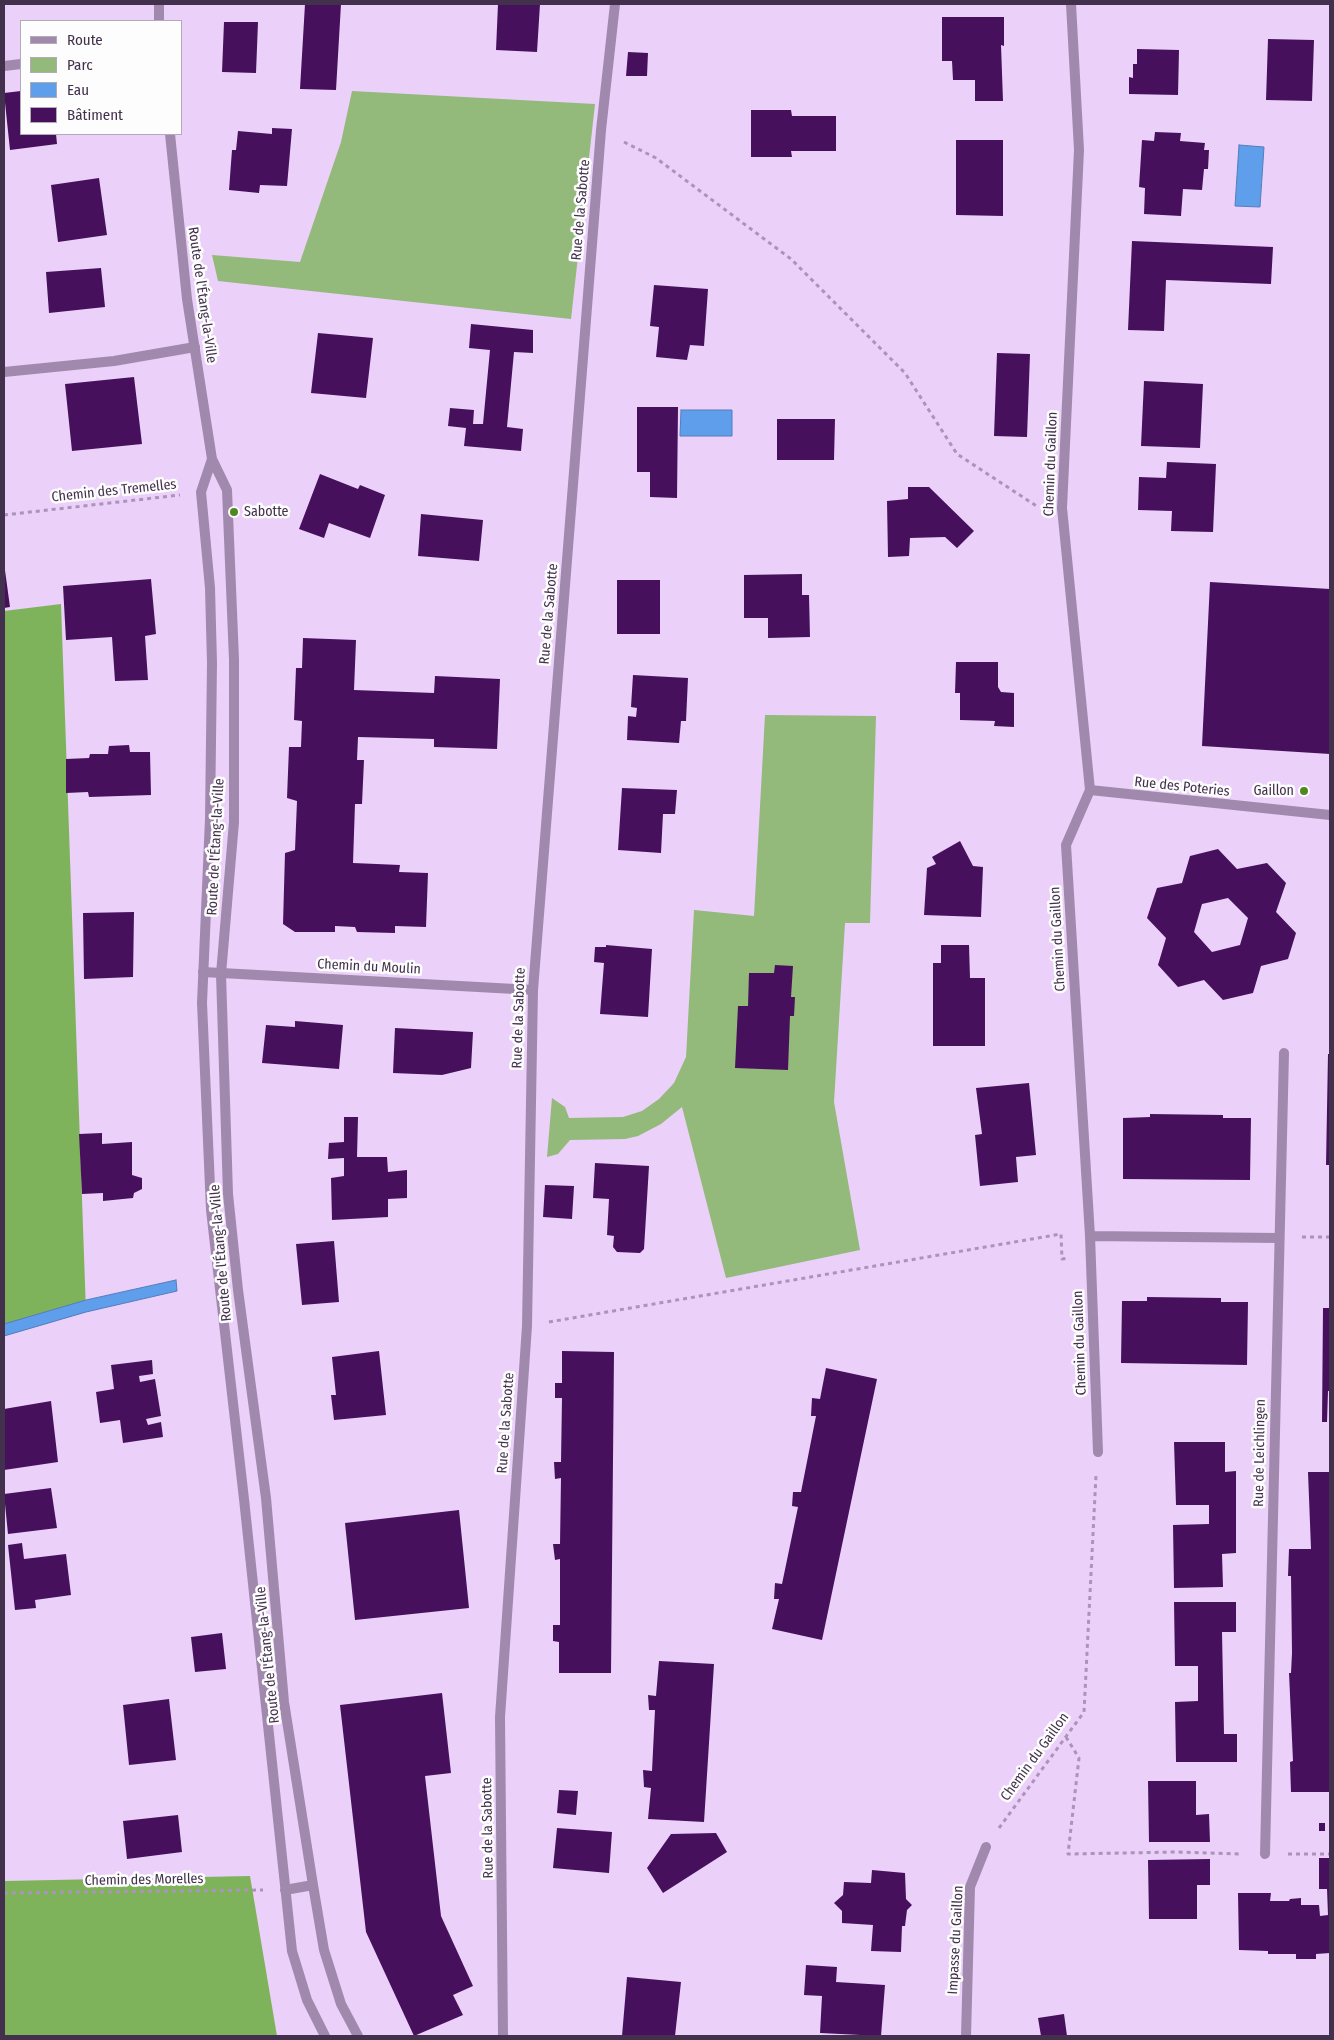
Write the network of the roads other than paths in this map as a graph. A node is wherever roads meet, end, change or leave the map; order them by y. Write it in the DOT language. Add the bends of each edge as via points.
graph roads {
  1 [pos="159,4"];
  2 [pos="615,4"];
  3 [pos="1071,4"];
  4 [pos="159,20"];
  5 [pos="20,64"];
  6 [pos="4,66"];
  7 [pos="170,135"];
  8 [pos="195,347"];
  9 [pos="4,372"];
  10 [pos="212,459"];
  11 [pos="1090,790"];
  12 [pos="1330,815"];
  13 [pos="203,972"];
  14 [pos="221,974"];
  15 [pos="533,990"];
  16 [pos="1284,1053"];
  17 [pos="1090,1236"];
  18 [pos="1279,1238"];
  19 [pos="1098,1452"];
  20 [pos="986,1847"];
  21 [pos="1265,1854"];
  22 [pos="313,1885"];
  23 [pos="285,1890"];
  24 [pos="325,2036"];
  25 [pos="358,2036"];
  26 [pos="503,2036"];
  27 [pos="966,2036"];
  1 -- 4 [label="street"];
  2 -- 15 [label="street, Rue de la Sabotte" via="601,130"];
  3 -- 11 [label="street, Chemin du Gaillon" via="1080,150 1062,508"];
  5 -- 6 [label="street"];
  7 -- 8 [label="street, Route de l'Étang-la-Ville"];
  8 -- 9 [label="street" via="114,361"];
  8 -- 10 [label="street, Route de l'Étang-la-Ville"];
  10 -- 13 [label="street, Route de l'Étang-la-Ville" via="201,492 210,588 212,663 210,819"];
  10 -- 14 [label="street, Route de l'Étang-la-Ville" via="228,490 234,651 234,822"];
  11 -- 12 [label="street, Rue des Poteries"];
  11 -- 17 [label="street, Chemin du Gaillon" via="1066,844"];
  13 -- 14 [label="street, Chemin du Moulin"];
  13 -- 23 [label="street, Route de l'Étang-la-Ville" via="207,1132 215,1254"];
  14 -- 15 [label="street, Chemin du Moulin"];
  14 -- 22 [label="street, Route de l'Étang-la-Ville" via="228,1194 266,1498 284,1702"];
  15 -- 26 [label="street, Rue de la Sabotte" via="526,1326 500,1717"];
  16 -- 18 [label="street, Rue de Leichlingen"];
  17 -- 18 [label="street"];
  17 -- 19 [label="street, Chemin du Gaillon"];
  18 -- 21 [label="street, Rue de Leichlingen"];
  20 -- 27 [label="street, Impasse du Gaillon" via="970,1887"];
  22 -- 23 [label="street"];
  22 -- 25 [label="street, Route de l'Étang-la-Ville" via="324,1950 341,2004"];
  23 -- 24 [label="street, Route de l'Étang-la-Ville" via="292,1951 307,2000"];
}
